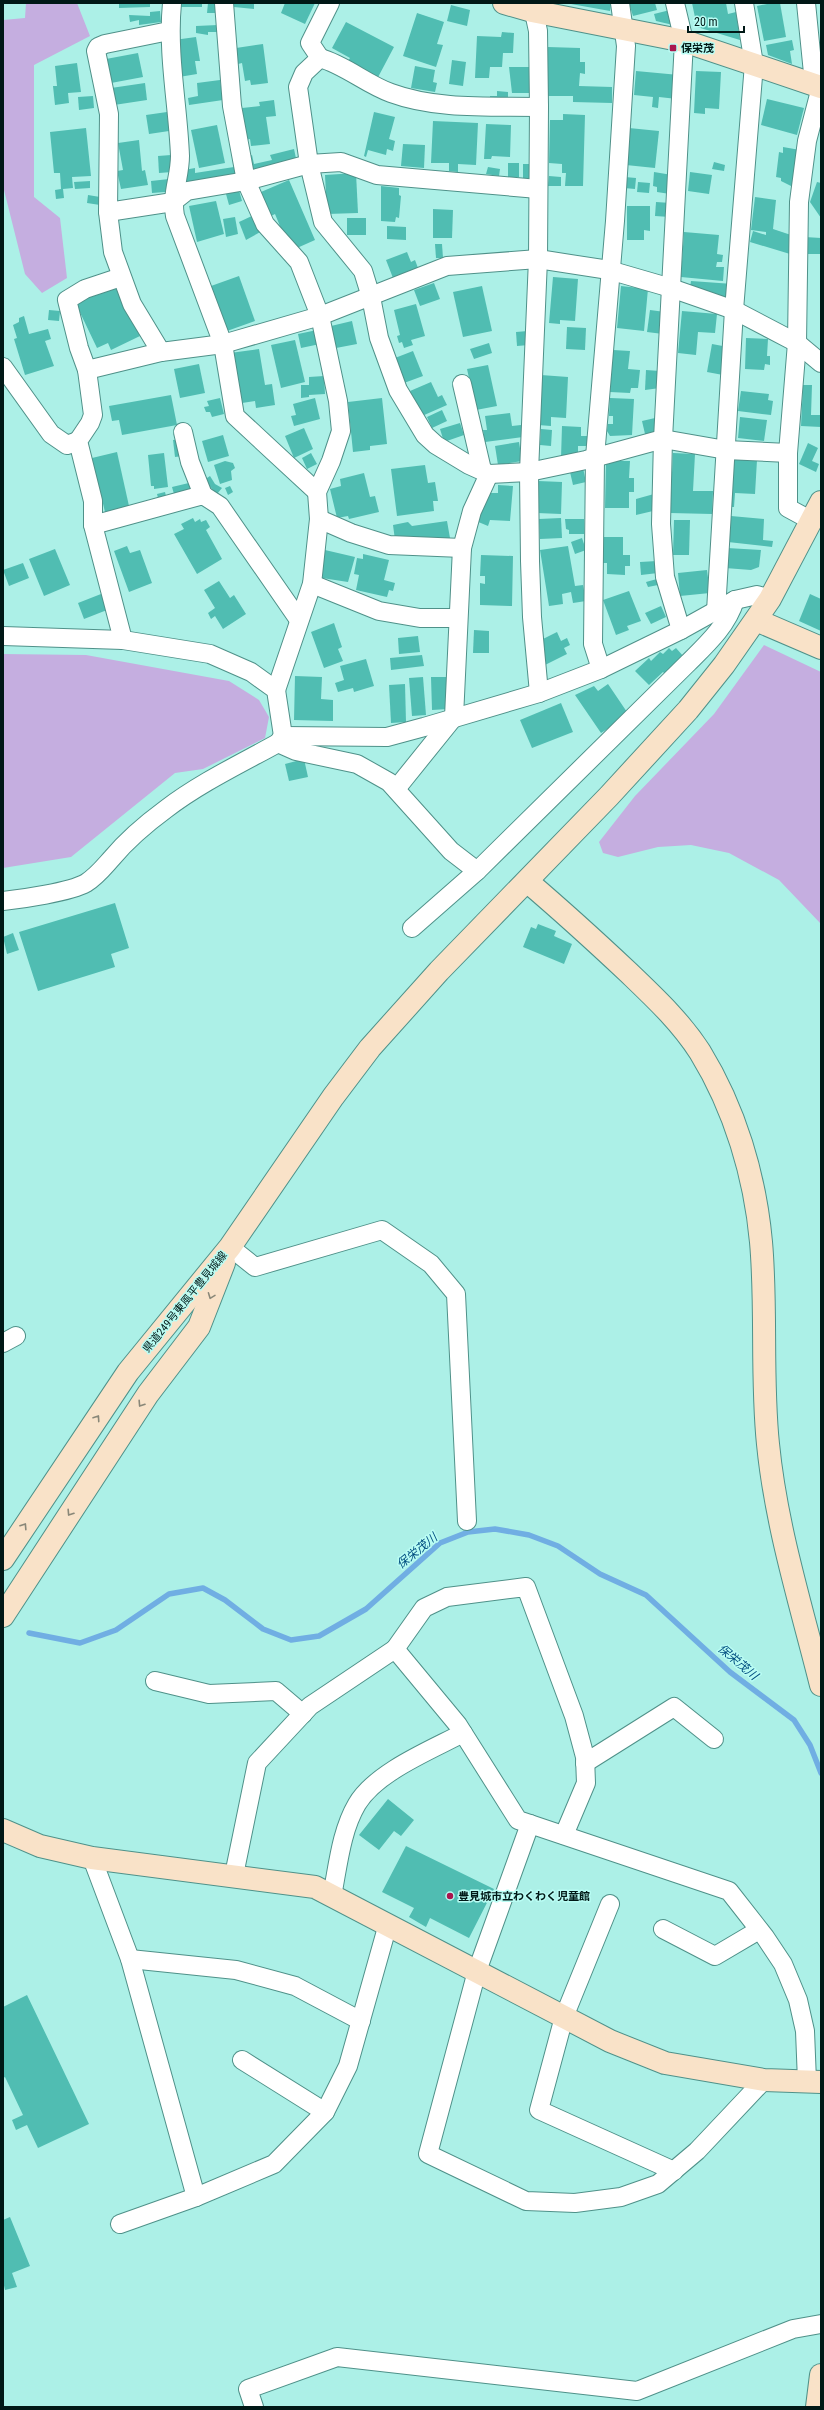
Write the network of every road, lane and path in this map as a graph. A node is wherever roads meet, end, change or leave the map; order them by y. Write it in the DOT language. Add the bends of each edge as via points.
graph roads {
  1 [pos="172,3"];
  2 [pos="224,3"];
  3 [pos="330,3"];
  4 [pos="504,3"];
  5 [pos="620,3"];
  6 [pos="675,3"];
  7 [pos="744,3"];
  8 [pos="806,3"];
  9 [pos="532,7"];
  10 [pos="625,29"];
  11 [pos="169,31"];
  12 [pos="684,41"];
  13 [pos="320,58"];
  14 [pos="754,64"];
  15 [pos="818,86"];
  16 [pos="539,107"];
  17 [pos="309,164"];
  18 [pos="246,181"];
  19 [pos="538,189"];
  20 [pos="173,202"];
  21 [pos="108,212"];
  22 [pos="538,259"];
  23 [pos="609,270"];
  24 [pos="121,276"];
  25 [pos="672,288"];
  26 [pos="371,297"];
  27 [pos="734,310"];
  28 [pos="320,316"];
  29 [pos="797,343"];
  30 [pos="223,344"];
  31 [pos="161,352"];
  32 [pos="821,363"];
  33 [pos="3,367"];
  34 [pos="87,370"];
  35 [pos="462,384"];
  36 [pos="183,432"];
  37 [pos="662,439"];
  38 [pos="78,441"];
  39 [pos="726,450"];
  40 [pos="788,453"];
  41 [pos="595,457"];
  42 [pos="485,472"];
  43 [pos="529,472"];
  44 [pos="317,492"];
  45 [pos="203,495"];
  46 [pos="818,511"];
  47 [pos="319,519"];
  48 [pos="93,525"];
  49 [pos="462,548"];
  50 [pos="312,584"];
  51 [pos="770,599"];
  52 [pos="735,600"];
  53 [pos="716,611"];
  54 [pos="457,618"];
  55 [pos="299,620"];
  56 [pos="756,620"];
  57 [pos="681,630"];
  58 [pos="3,636"];
  59 [pos="124,640"];
  60 [pos="821,648"];
  61 [pos="601,669"];
  62 [pos="276,690"];
  63 [pos="539,693"];
  64 [pos="454,717"];
  65 [pos="280,740"];
  66 [pos="396,789"];
  67 [pos="477,871"];
  68 [pos="528,882"];
  69 [pos="3,901"];
  70 [pos="412,928"];
  71 [pos="230,1247"];
  72 [pos="467,1521"];
  73 [pos="3,1559"];
  74 [pos="3,1616"];
  75 [pos="395,1649"];
  76 [pos="154,1681"];
  77 [pos="821,1685"];
  78 [pos="303,1714"];
  79 [pos="463,1733"];
  80 [pos="714,1739"];
  81 [pos="585,1763"];
  82 [pos="530,1824"];
  83 [pos="3,1830"];
  84 [pos="564,1835"];
  85 [pos="92,1858"];
  86 [pos="234,1875"];
  87 [pos="332,1896"];
  88 [pos="610,1904"];
  89 [pos="388,1924"];
  90 [pos="663,1929"];
  91 [pos="759,1930"];
  92 [pos="130,1959"];
  93 [pos="477,1971"];
  94 [pos="564,2017"];
  95 [pos="361,2020"];
  96 [pos="242,2060"];
  97 [pos="764,2080"];
  98 [pos="814,2081"];
  99 [pos="325,2112"];
  100 [pos="674,2171"];
  101 [pos="196,2197"];
  102 [pos="120,2224"];
  103 [pos="821,2324"];
  104 [pos="821,2375"];
  105 [pos="254,2407"];
  106 [pos="817,2407"];
  1 -- 11 [label="street"];
  2 -- 18 [label="street" via="232,106"];
  3 -- 13 [label="street" via="310,43"];
  4 -- 9 [label="street"];
  5 -- 10 [label="street"];
  6 -- 12 [label="street"];
  7 -- 14 [label="street"];
  8 -- 15 [label="street" via="813,73"];
  9 -- 10 [label="street"];
  9 -- 16 [label="street" via="538,31"];
  10 -- 12 [label="street"];
  10 -- 23 [label="street" via="615,221"];
  11 -- 20 [label="street" via="179,125 180,163"];
  11 -- 21 [label="street" via="105,44 96,51 109,114"];
  12 -- 14 [label="street"];
  12 -- 25 [label="street"];
  13 -- 16 [label="street" via="391,93 419,101"];
  13 -- 17 [label="street" via="304,73 298,87"];
  14 -- 15 [label="street"];
  14 -- 27 [label="street"];
  15 -- 29 [label="street" via="799,202"];
  16 -- 19 [label="street"];
  17 -- 18 [label="street"];
  17 -- 19 [label="street" via="341,162 377,175"];
  17 -- 26 [label="street" via="323,222 362,271"];
  18 -- 20 [label="street" via="187,191"];
  18 -- 28 [label="street" via="264,224 299,262"];
  19 -- 22 [label="street"];
  20 -- 21 [label="street"];
  20 -- 30 [label="street" via="175,216"];
  21 -- 24 [label="street" via="112,244"];
  22 -- 23 [label="street"];
  22 -- 26 [label="street" via="447,266"];
  22 -- 43 [label="street"];
  23 -- 25 [label="street"];
  23 -- 41 [label="street"];
  24 -- 31 [label="street" via="132,304"];
  24 -- 34 [label="street" via="85,289 67,300"];
  25 -- 27 [label="street"];
  25 -- 37 [label="street"];
  26 -- 28 [label="street"];
  26 -- 42 [label="street" via="380,338 398,390 411,414 425,435 436,445"];
  27 -- 29 [label="street"];
  27 -- 39 [label="street"];
  28 -- 30 [label="street"];
  28 -- 44 [label="street" via="342,431 332,461"];
  29 -- 32 [label="street"];
  29 -- 40 [label="street"];
  30 -- 31 [label="street"];
  30 -- 44 [label="street" via="235,416"];
  31 -- 34 [label="street"];
  33 -- 38 [label="street" via="51,434 67,445"];
  34 -- 38 [label="street" via="93,415"];
  35 -- 42 [label="street"];
  36 -- 45 [label="street" via="190,462"];
  37 -- 39 [label="street"];
  37 -- 41 [label="street"];
  37 -- 57 [label="street" via="661,524 665,577"];
  38 -- 48 [label="street" via="93,501"];
  39 -- 40 [label="street"];
  39 -- 53 [label="street"];
  40 -- 46 [label="street" via="788,508"];
  41 -- 43 [label="street"];
  41 -- 61 [label="street" via="593,644"];
  42 -- 43 [label="street"];
  42 -- 49 [label="street"];
  43 -- 63 [label="street" via="531,610"];
  44 -- 47 [label="street"];
  45 -- 48 [label="street"];
  45 -- 55 [label="street" via="220,506"];
  46 -- 51 [label="street"];
  47 -- 49 [label="street" via="351,534 389,545"];
  47 -- 50 [label="street"];
  48 -- 59 [label="street"];
  49 -- 54 [label="street"];
  50 -- 54 [label="street" via="379,612 420,618"];
  50 -- 55 [label="street"];
  51 -- 52 [label="street" via="757,595"];
  51 -- 56 [label="street"];
  52 -- 53 [label="street"];
  52 -- 67 [label="street" via="720,629 688,663"];
  53 -- 57 [label="street"];
  54 -- 64 [label="street"];
  55 -- 62 [label="street"];
  56 -- 60 [label="street"];
  56 -- 68 [label="street" via="688,710"];
  57 -- 61 [label="street"];
  58 -- 59 [label="street"];
  59 -- 62 [label="street" via="210,654 251,672"];
  61 -- 63 [label="street"];
  62 -- 65 [label="street"];
  63 -- 64 [label="street"];
  64 -- 65 [label="street" via="387,737"];
  64 -- 66 [label="street"];
  65 -- 66 [label="street" via="296,751 357,764 389,782"];
  65 -- 69 [label="street" via="165,809 111,858 104,870 84,884"];
  66 -- 67 [label="street" via="451,852"];
  67 -- 70 [label="street"];
  68 -- 71 [label="street" via="439,971 370,1048"];
  68 -- 77 [label="street" via="667,1010 699,1052 738,1133 753,1187 761,1243 768,1445 781,1531"];
  71 -- 72 [label="street" via="255,1267 382,1230 431,1264 456,1294"];
  73 -- 71 [label="street, 県道249号東風平豊見城線, one-way" via="128,1372"];
  71 -- 74 [label="street, 県道249号東風平豊見城線, one-way" via="199,1327 148,1394"];
  75 -- 78 [label="street" via="310,1706"];
  75 -- 79 [label="street"];
  75 -- 81 [label="street" via="424,1608 447,1597 526,1587 574,1716"];
  76 -- 78 [label="street" via="210,1694 276,1692"];
  78 -- 86 [label="street" via="257,1763"];
  79 -- 82 [label="street" via="518,1820"];
  79 -- 87 [label="street" via="402,1764 378,1781 357,1803 345,1831"];
  80 -- 81 [label="street" via="674,1707"];
  81 -- 84 [label="street" via="586,1783"];
  82 -- 84 [label="street"];
  82 -- 93 [label="street"];
  83 -- 85 [label="street" via="40,1846"];
  84 -- 91 [label="street" via="729,1891"];
  85 -- 86 [label="street"];
  85 -- 92 [label="street"];
  86 -- 87 [label="street" via="315,1887"];
  87 -- 89 [label="street"];
  88 -- 94 [label="street"];
  89 -- 93 [label="street"];
  89 -- 95 [label="street"];
  90 -- 91 [label="street" via="715,1956"];
  91 -- 98 [label="street" via="783,1964 798,2000"];
  92 -- 95 [label="street" via="236,1970 294,1986"];
  92 -- 101 [label="street"];
  93 -- 94 [label="street"];
  93 -- 100 [label="street" via="428,2154 526,2201 575,2203 621,2197 658,2184"];
  94 -- 97 [label="street" via="610,2041 665,2063"];
  94 -- 100 [label="street" via="539,2110"];
  95 -- 99 [label="street" via="348,2066"];
  96 -- 99 [label="street"];
  97 -- 98 [label="street"];
  97 -- 100 [label="street" via="697,2151"];
  99 -- 101 [label="street" via="274,2164"];
  101 -- 102 [label="street"];
  103 -- 105 [label="street" via="793,2329 637,2391 337,2357 248,2389"];
  104 -- 106 [label="street"];
}
